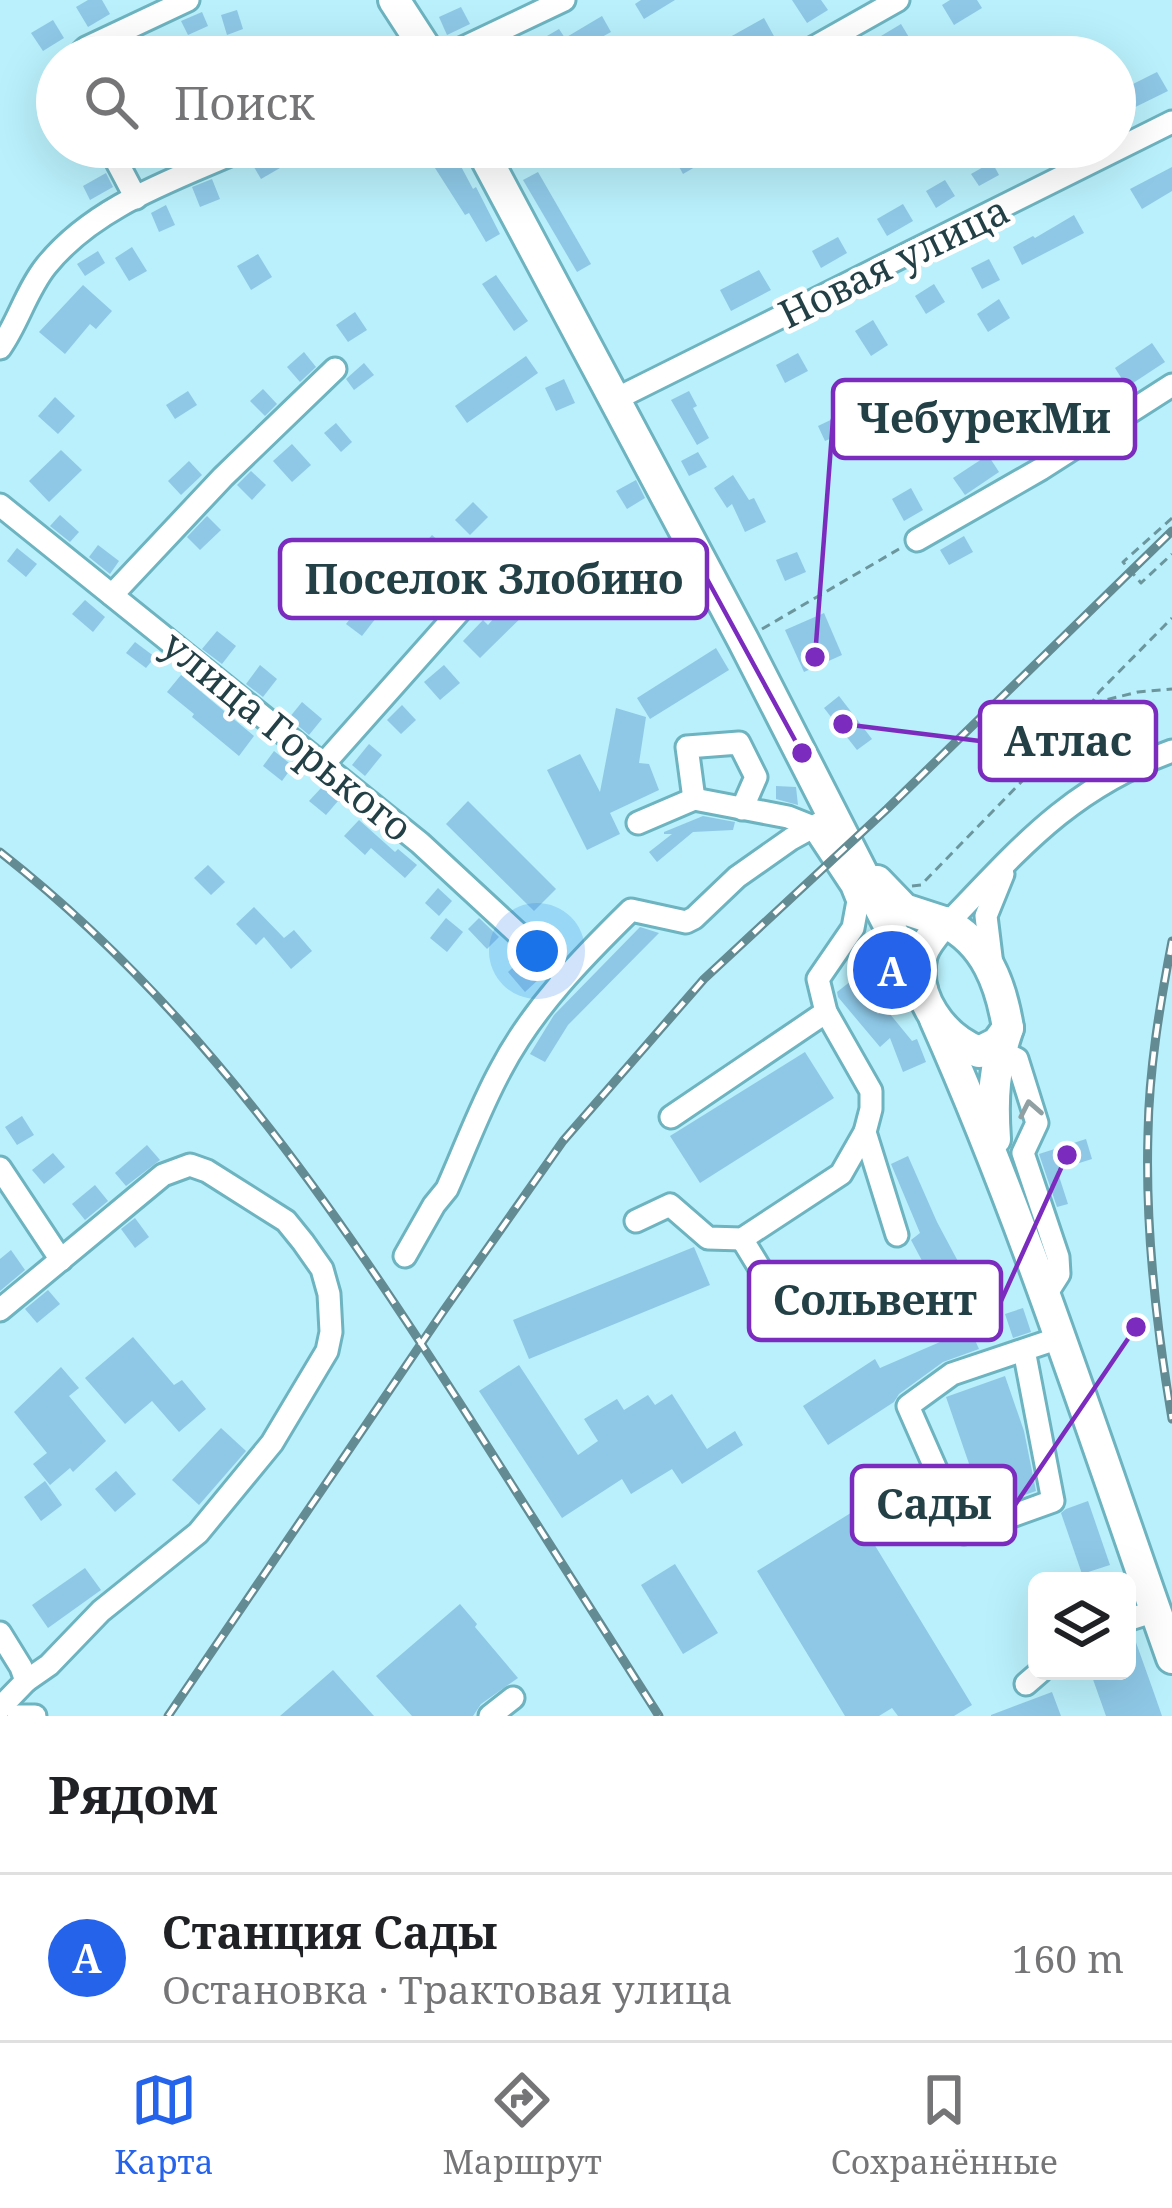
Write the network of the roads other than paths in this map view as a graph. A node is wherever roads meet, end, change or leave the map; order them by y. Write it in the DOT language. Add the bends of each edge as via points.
graph roads {
  1 [pos="188,0"];
  2 [pos="394,0"];
  3 [pos="563,0"];
  4 [pos="898,0"];
  5 [pos="112,36"];
  6 [pos="417,36"];
  7 [pos="488,36"];
  8 [pos="834,36"];
  9 [pos="1172,122"];
  10 [pos="1136,140"];
  11 [pos="120,168"];
  12 [pos="202,168"];
  13 [pos="491,168"];
  14 [pos="1080,168"];
  15 [pos="136,198"];
  16 [pos="0,349"];
  17 [pos="335,369"];
  18 [pos="1172,385"];
  19 [pos="616,399"];
  20 [pos="0,505"];
  21 [pos="916,540"];
  22 [pos="497,569"];
  23 [pos="112,595"];
  24 [pos="1172,751"];
  25 [pos="322,766"];
  26 [pos="694,799"];
  27 [pos="742,809"];
  28 [pos="824,822"];
  29 [pos="638,823"];
  30 [pos="1012,857"];
  31 [pos="856,860"];
  32 [pos="946,923"];
  33 [pos="992,971"];
  34 [pos="565,977"];
  35 [pos="928,1004"];
  36 [pos="826,1012"];
  37 [pos="1004,1040"];
  38 [pos="671,1117"];
  39 [pos="865,1132"];
  40 [pos="0,1168"];
  41 [pos="1013,1209"];
  42 [pos="636,1221"];
  43 [pos="897,1235"];
  44 [pos="742,1239"];
  45 [pos="405,1256"];
  46 [pos="61,1260"];
  47 [pos="837,1276"];
  48 [pos="1045,1296"];
  49 [pos="0,1310"];
  50 [pos="1059,1338"];
  51 [pos="1024,1350"];
  52 [pos="1141,1616"];
  53 [pos="0,1633"];
  54 [pos="1172,1658"];
  55 [pos="26,1681"];
  56 [pos="513,1698"];
  57 [pos="0,1708"];
  58 [pos="18,1716"];
  59 [pos="34,1716"];
  60 [pos="490,1716"];
  1 -- 5 [label="street"];
  2 -- 6 [label="highway"];
  3 -- 7 [label="street"];
  4 -- 8 [label="street"];
  9 -- 10 [label="street, Новая улица"];
  11 -- 15 [label="street"];
  12 -- 15 [label="street"];
  13 -- 19 [label="highway"];
  14 -- 19 [label="street, Новая улица"];
  15 -- 16 [label="street" via="84,227 46,266"];
  17 -- 23 [label="street"];
  18 -- 21 [label="street"];
  19 -- 28 [label="highway" via="743,640"];
  20 -- 23 [label="street, улица Горького"];
  22 -- 25 [label="street"];
  23 -- 25 [label="street, улица Горького"];
  24 -- 30 [label="street" via="1079,797"];
  25 -- 34 [label="street, улица Горького" via="420,843"];
  26 -- 27 [label="street"];
  26 -- 27 [label="street" via="687,747 739,743 756,777"];
  26 -- 29 [label="street"];
  27 -- 28 [label="street"];
  28 -- 31 [label="highway"];
  28 -- 34 [label="street" via="736,877 686,922 631,910"];
  28 -- 36 [label="street" via="858,901 853,928 818,979"];
  30 -- 32 [label="street"];
  30 -- 33 [label="street" via="986,916"];
  31 -- 32 [label="highway" via="904,909"];
  31 -- 35 [label="highway"];
  32 -- 33 [label="highway" via="976,945"];
  32 -- 35 [label="highway" via="921,956"];
  33 -- 37 [label="highway" via="1006,1010"];
  34 -- 45 [label="street" via="501,1068 448,1189"];
  35 -- 37 [label="highway" via="962,1045 979,1052"];
  35 -- 41 [label="highway"];
  36 -- 38 [label="street"];
  36 -- 39 [label="street" via="871,1091"];
  37 -- 41 [label="highway" via="992,1100"];
  48 -- 37 [label="street, one-way" via="1059,1274 1058,1258 1023,1153 1037,1123"];
  39 -- 43 [label="street"];
  39 -- 44 [label="street" via="841,1174"];
  40 -- 46 [label="street"];
  41 -- 48 [label="highway"];
  42 -- 44 [label="street" via="670,1205 708,1238"];
  44 -- 47 [label="street" via="782,1298"];
  46 -- 49 [label="street"];
  46 -- 55 [label="street" via="163,1174 190,1165 286,1221 322,1269 331,1332 272,1443 198,1533"];
  48 -- 50 [label="highway"];
  50 -- 51 [label="street"];
  50 -- 52 [label="highway"];
  51 -- 51 [label="street" via="952,1374 908,1406 964,1533 1053,1501"];
  52 -- 54 [label="highway"];
  53 -- 55 [label="street"];
  55 -- 57 [label="street"];
  56 -- 60 [label="street"];
  58 -- 59 [label="street"];
}
